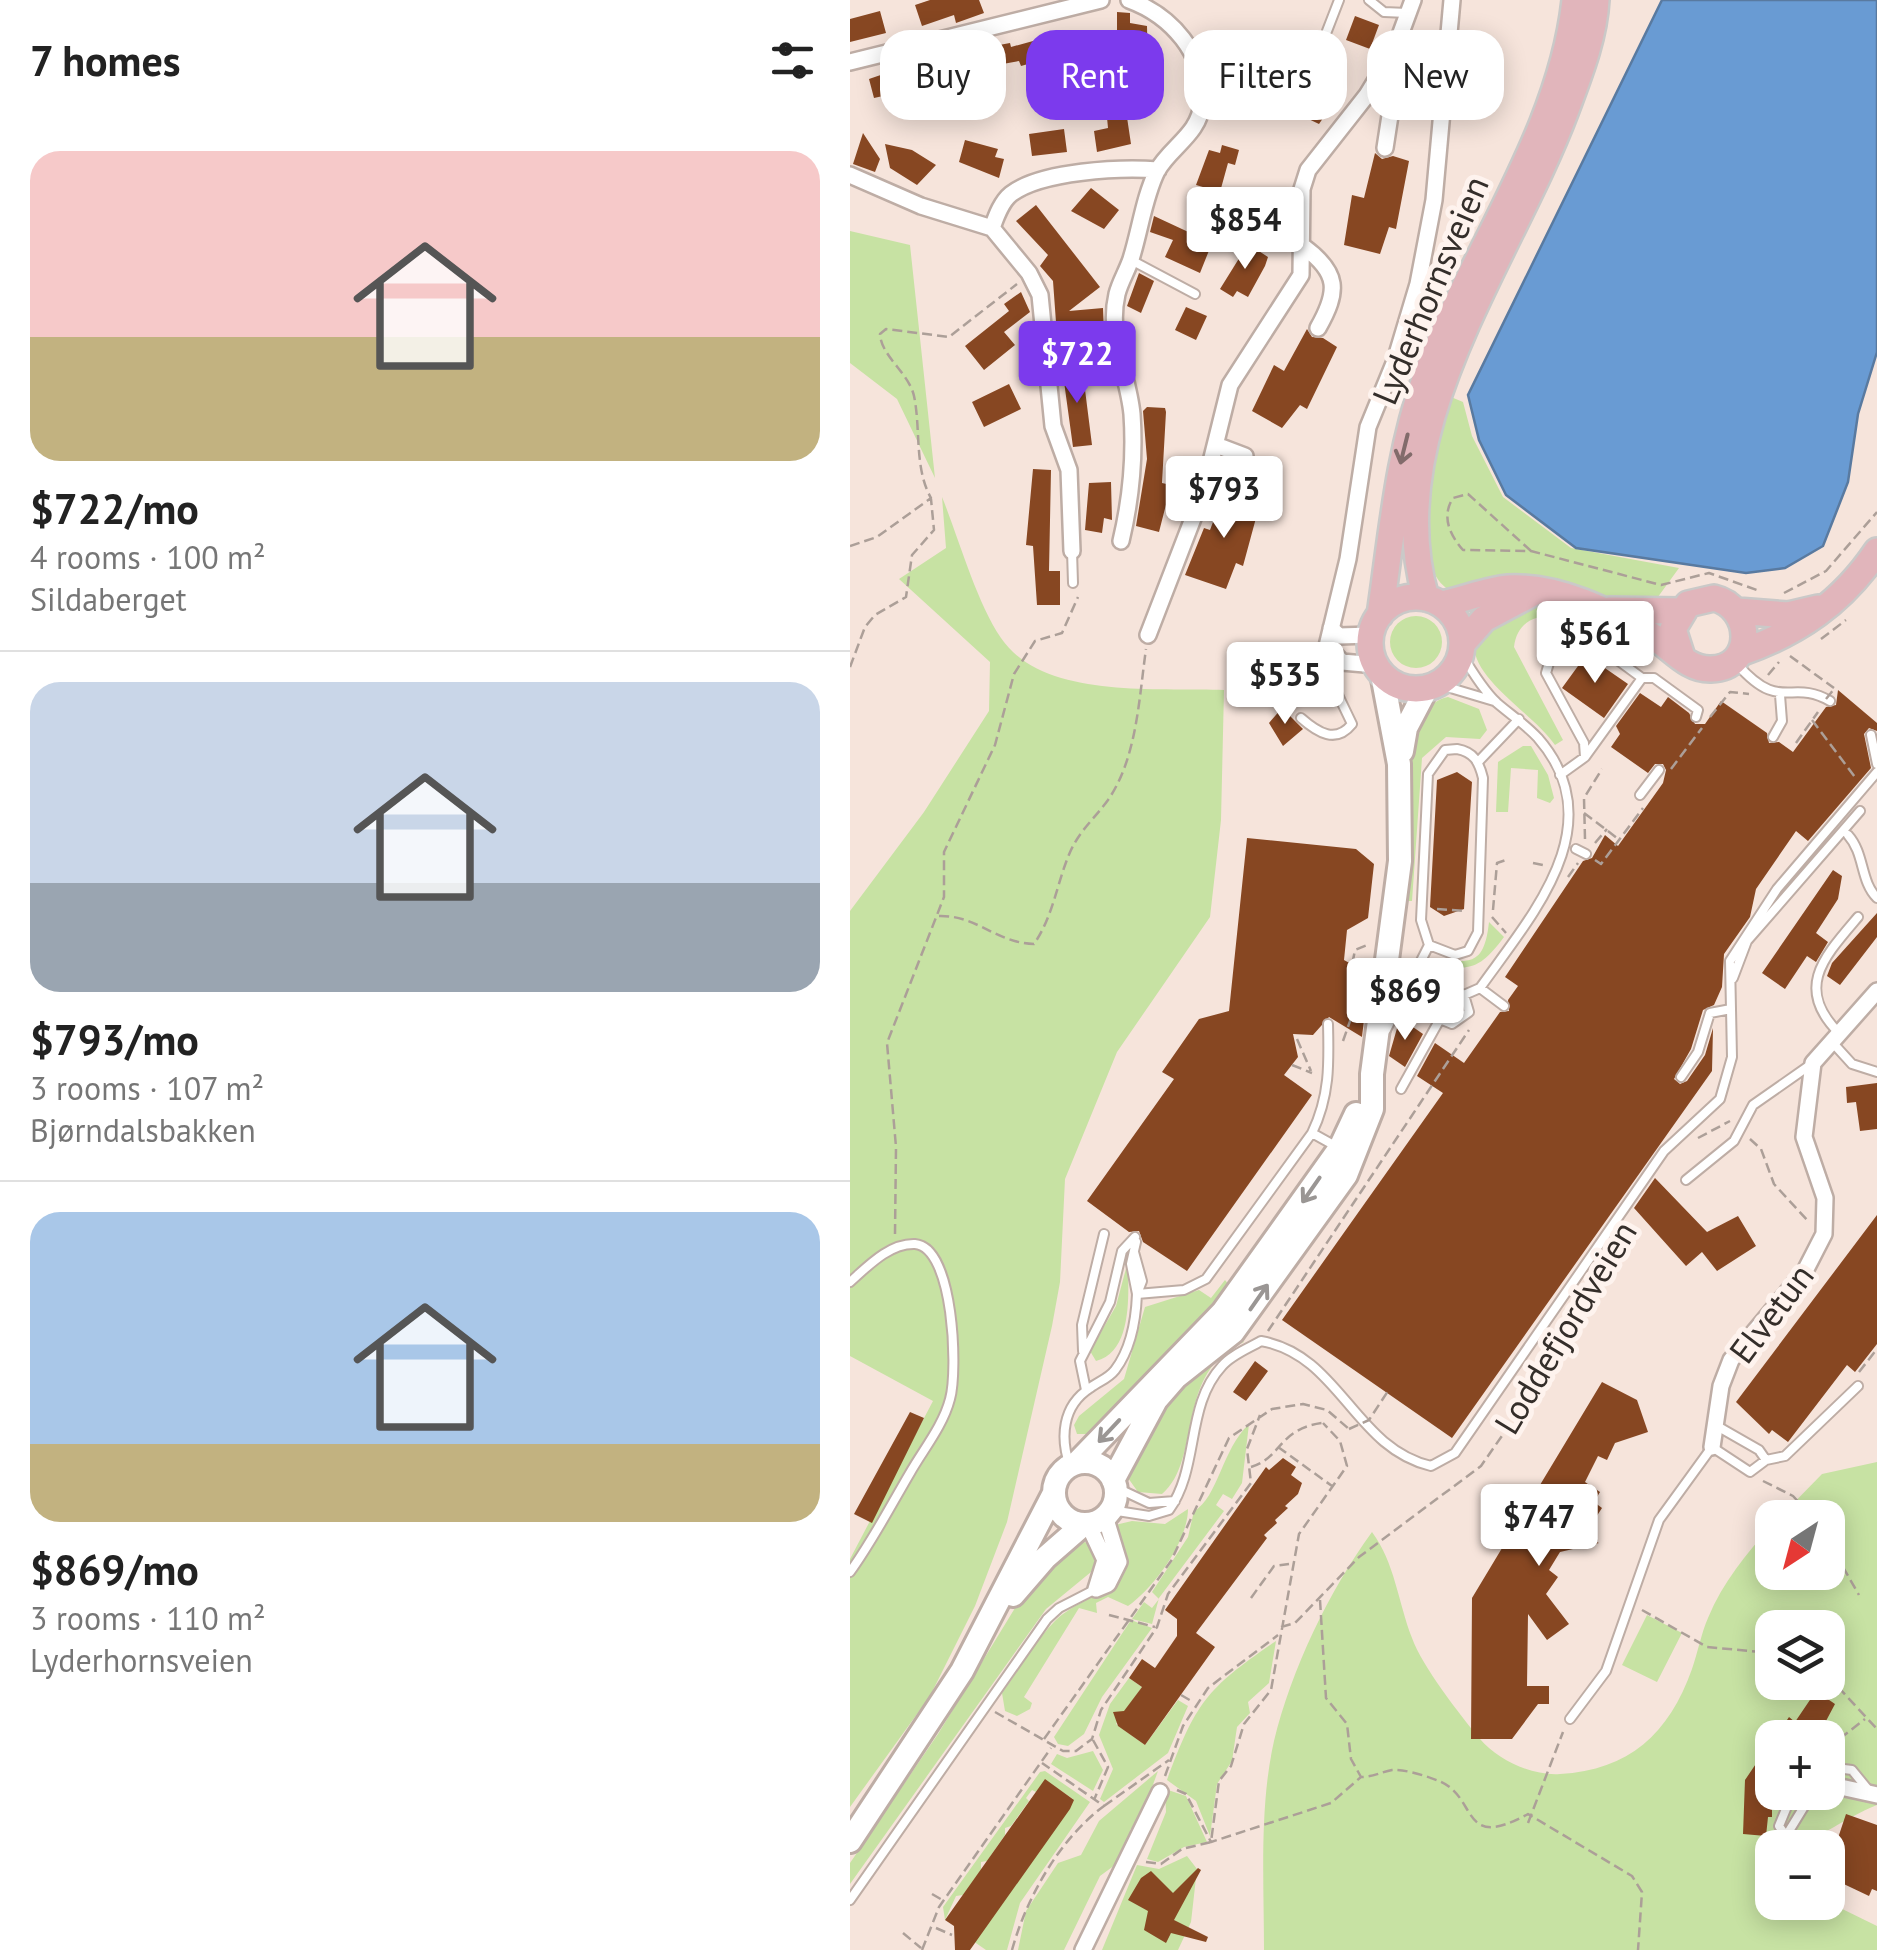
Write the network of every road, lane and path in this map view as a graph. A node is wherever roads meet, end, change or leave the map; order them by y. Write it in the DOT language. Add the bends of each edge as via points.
graph roads {
  1 [pos="1101,0"];
  2 [pos="1128,0"];
  3 [pos="1339,0"];
  4 [pos="1369,0"];
  5 [pos="1452,0"];
  6 [pos="1576,0"];
  7 [pos="1596,0"];
  8 [pos="1412,6"];
  9 [pos="1327,30"];
  10 [pos="1402,30"];
  11 [pos="850,62"];
  12 [pos="1367,95"];
  13 [pos="1389,120"];
  14 [pos="1385,148"];
  15 [pos="1158,170"];
  16 [pos="850,175"];
  17 [pos="992,228"];
  18 [pos="1304,246"];
  19 [pos="1131,260"];
  20 [pos="1029,273"];
  21 [pos="1195,294"];
  22 [pos="1318,328"];
  23 [pos="1216,445"];
  24 [pos="1240,484"];
  25 [pos="931,498"];
  26 [pos="1877,512"];
  27 [pos="1121,541"];
  28 [pos="850,546"];
  29 [pos="1072,551"];
  30 [pos="1532,551"];
  31 [pos="1877,551"];
  32 [pos="1073,584"];
  33 [pos="1538,591"];
  34 [pos="1768,594"];
  35 [pos="1779,595"];
  36 [pos="1078,598"];
  37 [pos="1434,601"];
  38 [pos="1600,609"];
  39 [pos="1737,610"];
  40 [pos="1681,611"];
  41 [pos="1838,612"];
  42 [pos="1375,625"];
  43 [pos="1330,628"];
  44 [pos="1148,635"];
  45 [pos="1806,646"];
  46 [pos="1462,649"];
  47 [pos="1332,656"];
  48 [pos="1682,657"];
  49 [pos="1736,657"];
  50 [pos="850,667"];
  51 [pos="1379,670"];
  52 [pos="1642,678"];
  53 [pos="1432,686"];
  54 [pos="1759,687"];
  55 [pos="1780,695"];
  56 [pos="1828,700"];
  57 [pos="1494,701"];
  58 [pos="1819,710"];
  59 [pos="1696,717"];
  60 [pos="1301,718"];
  61 [pos="1519,718"];
  62 [pos="1872,736"];
  63 [pos="1773,737"];
  64 [pos="1796,744"];
  65 [pos="1585,757"];
  66 [pos="1478,762"];
  67 [pos="1399,764"];
  68 [pos="1877,764"];
  69 [pos="1602,769"];
  70 [pos="1659,770"];
  71 [pos="1877,772"];
  72 [pos="1560,775"];
  73 [pos="1662,782"];
  74 [pos="1640,795"];
  75 [pos="1652,796"];
  76 [pos="1860,811"];
  77 [pos="1582,812"];
  78 [pos="1607,829"];
  79 [pos="1848,834"];
  80 [pos="1620,840"];
  81 [pos="1576,849"];
  82 [pos="1586,854"];
  83 [pos="1506,860"];
  84 [pos="1533,863"];
  85 [pos="1549,866"];
  86 [pos="1562,887"];
  87 [pos="1877,898"];
  88 [pos="1422,908"];
  89 [pos="1480,912"];
  90 [pos="1492,912"];
  91 [pos="938,916"];
  92 [pos="1858,918"];
  93 [pos="1507,934"];
  94 [pos="1368,944"];
  95 [pos="1429,945"];
  96 [pos="1480,988"];
  97 [pos="1877,991"];
  98 [pos="1729,992"];
  99 [pos="1464,995"];
  100 [pos="1504,1006"];
  101 [pos="1731,1009"];
  102 [pos="1440,1020"];
  103 [pos="1328,1024"];
  104 [pos="1472,1026"];
  105 [pos="1836,1038"];
  106 [pos="1297,1039"];
  107 [pos="1377,1042"];
  108 [pos="1341,1046"];
  109 [pos="1812,1064"];
  110 [pos="1292,1065"];
  111 [pos="1877,1072"];
  112 [pos="1680,1078"];
  113 [pos="1400,1088"];
  114 [pos="1740,1130"];
  115 [pos="1312,1133"];
  116 [pos="1694,1141"];
  117 [pos="1347,1154"];
  118 [pos="1686,1180"];
  119 [pos="1104,1234"];
  120 [pos="1824,1234"];
  121 [pos="1619,1238"];
  122 [pos="895,1248"];
  123 [pos="1592,1280"];
  124 [pos="850,1282"];
  125 [pos="1137,1294"];
  126 [pos="1582,1294"];
  127 [pos="1261,1341"];
  128 [pos="1877,1349"];
  129 [pos="1083,1351"];
  130 [pos="1859,1372"];
  131 [pos="1858,1386"];
  132 [pos="1086,1390"];
  133 [pos="1388,1391"];
  134 [pos="1327,1410"];
  135 [pos="1260,1415"];
  136 [pos="1323,1423"];
  137 [pos="1717,1426"];
  138 [pos="1712,1446"];
  139 [pos="1278,1447"];
  140 [pos="1766,1460"];
  141 [pos="1074,1464"];
  142 [pos="1248,1468"];
  143 [pos="1750,1472"];
  144 [pos="1333,1486"];
  145 [pos="1054,1495"];
  146 [pos="1797,1500"];
  147 [pos="1176,1501"];
  148 [pos="1103,1507"];
  149 [pos="1291,1565"];
  150 [pos="850,1572"];
  151 [pos="1845,1572"];
  152 [pos="1096,1588"];
  153 [pos="1858,1595"];
  154 [pos="1252,1598"];
  155 [pos="1320,1599"];
  156 [pos="1632,1605"];
  157 [pos="1109,1615"];
  158 [pos="994,1617"];
  159 [pos="1129,1618"];
  160 [pos="1157,1627"];
  161 [pos="1281,1627"];
  162 [pos="1280,1634"];
  163 [pos="1755,1651"];
  164 [pos="1181,1695"];
  165 [pos="1845,1696"];
  166 [pos="1196,1704"];
  167 [pos="986,1705"];
  168 [pos="1570,1718"];
  169 [pos="1866,1720"];
  170 [pos="1877,1729"];
  171 [pos="1845,1735"];
  172 [pos="1092,1739"];
  173 [pos="1044,1740"];
  174 [pos="1052,1747"];
  175 [pos="1042,1763"];
  176 [pos="1361,1776"];
  177 [pos="1845,1784"];
  178 [pos="1026,1786"];
  179 [pos="1167,1790"];
  180 [pos="1029,1794"];
  181 [pos="1874,1794"];
  182 [pos="1094,1800"];
  183 [pos="1104,1806"];
  184 [pos="1786,1810"];
  185 [pos="1803,1810"];
  186 [pos="1528,1814"];
  187 [pos="1002,1820"];
  188 [pos="1528,1823"];
  189 [pos="1005,1828"];
  190 [pos="850,1841"];
  191 [pos="1212,1842"];
  192 [pos="977,1855"];
  193 [pos="1135,1860"];
  194 [pos="981,1862"];
  195 [pos="956,1884"];
  196 [pos="932,1894"];
  197 [pos="956,1896"];
  198 [pos="850,1900"];
  199 [pos="944,1902"];
  200 [pos="934,1926"];
  201 [pos="902,1933"];
  202 [pos="952,1936"];
  203 [pos="923,1950"];
  204 [pos="1012,1950"];
  205 [pos="1084,1950"];
  206 [pos="1638,1950"];
  1 -- 11 [label="street"];
  2 -- 15 [label="street" via="1173,24 1200,78 1195,126"];
  3 -- 9 [label="lane"];
  4 -- 8 [label="lane" via="1384,12"];
  5 -- 43 [label="street" via="1434,200 1418,284 1368,427"];
  6 -- 42 [label="main road, Lyderhornsveien, one-way" via="1540,122 1414,413"];
  7 -- 37 [label="main road, Lyderhornsveien" via="1592,32 1558,131 1433,418 1413,523 1414,553"];
  8 -- 10 [label="street"];
  12 -- 18 [label="street" via="1308,170 1302,188"];
  13 -- 14 [label="street"];
  15 -- 17 [label="street" via="1085,170 1023,188 1008,196"];
  15 -- 19 [label="street"];
  16 -- 17 [label="street"];
  17 -- 20 [label="street"];
  18 -- 22 [label="street" via="1326,263 1332,283 1332,304"];
  18 -- 23 [label="street" via="1302,274 1230,385"];
  19 -- 21 [label="lane"];
  19 -- 27 [label="street" via="1117,294 1114,326 1132,413 1134,484"];
  20 -- 25 [label="path" via="949,337 886,329 880,334 914,397"];
  20 -- 29 [label="street" via="1040,295 1053,426 1070,470"];
  23 -- 24 [label="street" via="1245,456"];
  23 -- 44 [label="street"];
  25 -- 28 [label="path" via="877,537"];
  25 -- 50 [label="path" via="934,530 912,555 906,596 865,626"];
  26 -- 35 [label="path" via="1826,571"];
  29 -- 32 [label="lane"];
  30 -- 30 [label="path" via="1468,494 1447,508 1463,550"];
  30 -- 34 [label="path" via="1660,585 1709,572"];
  31 -- 41 [label="main road"];
  33 -- 37 [label="main road" via="1511,588"];
  33 -- 38 [label="main road"];
  33 -- 46 [label="main road" via="1497,610"];
  36 -- 91 [label="path" via="1062,633 1035,640 1014,674 995,745 944,852"];
  37 -- 42 [label="main road" via="1396,602"];
  37 -- 46 [label="main road" via="1458,623"];
  38 -- 40 [label="main road"];
  38 -- 48 [label="main road"];
  39 -- 40 [label="main road" via="1704,598"];
  39 -- 41 [label="main road"];
  39 -- 49 [label="main road" via="1745,630"];
  40 -- 48 [label="main road" via="1674,639"];
  41 -- 45 [label="path" via="1835,632"];
  41 -- 49 [label="main road"];
  42 -- 43 [label="street" via="1339,636"];
  42 -- 51 [label="main road"];
  43 -- 47 [label="street"];
  44 -- 91 [label="path" via="1134,736 1108,799 1086,821 1070,852 1047,925 1034,944 1009,943 972,922"];
  46 -- 53 [label="main road" via="1452,672"];
  46 -- 57 [label="lane"];
  47 -- 51 [label="street"];
  47 -- 60 [label="lane" via="1327,672 1352,724 1330,736"];
  48 -- 49 [label="main road" via="1707,670"];
  49 -- 54 [label="lane"];
  51 -- 53 [label="main road" via="1403,687"];
  51 -- 67 [label="main road"];
  52 -- 59 [label="lane" via="1654,678 1698,710"];
  52 -- 65 [label="lane"];
  52 -- 65 [label="lane" via="1608,653 1569,644 1552,656 1546,673 1578,730"];
  53 -- 57 [label="lane"];
  53 -- 67 [label="main road" via="1406,728"];
  54 -- 55 [label="lane"];
  54 -- 56 [label="path, bridge" via="1789,655 1836,686"];
  54 -- 73 [label="path" via="1754,694 1730,692"];
  55 -- 56 [label="lane"];
  55 -- 63 [label="lane" via="1782,721"];
  57 -- 61 [label="lane"];
  58 -- 64 [label="path"];
  61 -- 66 [label="lane"];
  61 -- 72 [label="lane"];
  62 -- 68 [label="lane"];
  65 -- 72 [label="lane"];
  66 -- 88 [label="lane" via="1467,750 1445,750 1428,774"];
  66 -- 89 [label="lane"];
  67 -- 107 [label="main road" via="1400,860"];
  69 -- 77 [label="path"];
  70 -- 74 [label="lane"];
  71 -- 98 [label="lane" via="1741,940 1730,961"];
  72 -- 96 [label="lane" via="1568,813 1560,869"];
  75 -- 80 [label="path"];
  76 -- 98 [label="lane" via="1747,941"];
  77 -- 78 [label="path"];
  77 -- 82 [label="path"];
  78 -- 80 [label="path"];
  78 -- 82 [label="path"];
  79 -- 87 [label="lane"];
  80 -- 82 [label="path" via="1601,864"];
  81 -- 82 [label="lane"];
  82 -- 86 [label="path"];
  83 -- 90 [label="path" via="1496,863"];
  84 -- 85 [label="path"];
  88 -- 89 [label="path"];
  88 -- 95 [label="lane"];
  89 -- 90 [label="path"];
  89 -- 95 [label="lane" via="1468,951 1455,955"];
  90 -- 93 [label="path"];
  91 -- 122 [label="path" via="887,1043"];
  92 -- 105 [label="lane" via="1823,964 1814,991"];
  94 -- 108 [label="path" via="1355,950 1352,965 1371,962"];
  95 -- 107 [label="lane"];
  96 -- 99 [label="lane"];
  96 -- 100 [label="lane"];
  97 -- 105 [label="street"];
  98 -- 101 [label="lane, Loddefjordveien"];
  99 -- 102 [label="lane" via="1464,1020"];
  99 -- 102 [label="lane" via="1440,995"];
  101 -- 112 [label="lane" via="1710,1013 1698,1052"];
  101 -- 127 [label="lane, Loddefjordveien" via="1732,1057 1720,1099 1664,1151 1449,1459 1431,1466 1416,1462 1372,1435 1333,1380 1305,1358"];
  102 -- 113 [label="lane"];
  103 -- 115 [label="lane" via="1329,1080"];
  104 -- 127 [label="path"];
  105 -- 109 [label="street"];
  105 -- 111 [label="lane" via="1852,1064"];
  106 -- 110 [label="path" via="1311,1073"];
  107 -- 117 [label="main road" via="1372,1109"];
  109 -- 114 [label="lane" via="1754,1105"];
  109 -- 120 [label="street, Elvetun" via="1804,1137 1825,1198"];
  114 -- 116 [label="path" via="1725,1120"];
  114 -- 118 [label="lane"];
  114 -- 120 [label="path" via="1761,1150 1774,1184"];
  115 -- 117 [label="lane"];
  115 -- 125 [label="lane" via="1206,1279 1184,1290"];
  117 -- 141 [label="main road, one-way" via="1224,1312"];
  148 -- 117 [label="main road, one-way" via="1156,1400 1248,1314"];
  119 -- 129 [label="lane" via="1082,1325"];
  120 -- 137 [label="street, Elvetun" via="1805,1270 1731,1360 1720,1386"];
  121 -- 123 [label="path, Loddefjordveien"];
  122 -- 124 [label="lane"];
  122 -- 150 [label="lane" via="915,1244 935,1259 956,1364 950,1401 934,1433"];
  125 -- 129 [label="lane" via="1137,1238 1122,1251 1110,1302"];
  125 -- 132 [label="lane" via="1136,1319 1118,1367"];
  126 -- 155 [label="path, Loddefjordveien" via="1547,1370 1481,1466 1360,1557"];
  127 -- 147 [label="lane" via="1222,1364 1199,1405 1185,1485"];
  128 -- 130 [label="path"];
  129 -- 132 [label="lane"];
  131 -- 140 [label="lane" via="1784,1456"];
  132 -- 141 [label="lane" via="1062,1434"];
  133 -- 134 [label="path, bridge" via="1368,1420 1350,1429"];
  134 -- 135 [label="path" via="1282,1405"];
  134 -- 136 [label="path"];
  135 -- 142 [label="path"];
  135 -- 159 [label="path" via="1229,1438 1171,1560"];
  136 -- 139 [label="path" via="1302,1426"];
  136 -- 144 [label="path" via="1346,1452 1347,1466"];
  137 -- 138 [label="street, Elvetun"];
  137 -- 140 [label="lane"];
  138 -- 143 [label="lane"];
  138 -- 156 [label="lane, Elvetun" via="1659,1520"];
  139 -- 142 [label="path"];
  139 -- 144 [label="path"];
  140 -- 143 [label="lane"];
  141 -- 145 [label="main road" via="1058,1478"];
  141 -- 148 [label="main road" via="1094,1464"];
  142 -- 160 [label="path" via="1251,1483 1168,1594"];
  143 -- 146 [label="path"];
  144 -- 149 [label="path" via="1299,1534"];
  145 -- 148 [label="main road" via="1064,1516"];
  145 -- 158 [label="main road"];
  147 -- 148 [label="lane"];
  147 -- 148 [label="lane" via="1160,1516"];
  148 -- 152 [label="street" via="1105,1560"];
  148 -- 158 [label="main road" via="1045,1558"];
  149 -- 154 [label="path" via="1274,1566"];
  149 -- 161 [label="path"];
  151 -- 153 [label="path"];
  152 -- 167 [label="lane" via="1047,1619"];
  155 -- 161 [label="path, Loddefjordveien" via="1296,1623"];
  155 -- 176 [label="path" via="1326,1698 1347,1724 1350,1759"];
  156 -- 163 [label="path" via="1707,1647"];
  156 -- 168 [label="lane, Elvetun" via="1606,1672"];
  157 -- 159 [label="path"];
  158 -- 190 [label="main road"];
  159 -- 160 [label="path"];
  159 -- 173 [label="path"];
  160 -- 172 [label="path" via="1101,1710"];
  161 -- 162 [label="path"];
  162 -- 166 [label="path" via="1221,1675"];
  162 -- 191 [label="path" via="1271,1690 1244,1724 1231,1766 1219,1780"];
  164 -- 166 [label="path"];
  165 -- 169 [label="path"];
  166 -- 183 [label="path" via="1170,1759"];
  167 -- 173 [label="path"];
  167 -- 198 [label="lane"];
  168 -- 186 [label="path"];
  169 -- 170 [label="path"];
  169 -- 171 [label="path"];
  172 -- 174 [label="path" via="1076,1751"];
  172 -- 182 [label="path" via="1108,1766"];
  173 -- 174 [label="path"];
  174 -- 175 [label="path"];
  175 -- 178 [label="path"];
  175 -- 182 [label="path"];
  176 -- 186 [label="path" via="1397,1770 1440,1781 1485,1826 1497,1828"];
  176 -- 191 [label="path" via="1331,1803"];
  177 -- 181 [label="street"];
  178 -- 180 [label="path"];
  178 -- 187 [label="path"];
  179 -- 191 [label="path" via="1186,1794"];
  179 -- 205 [label="street"];
  182 -- 183 [label="path"];
  183 -- 204 [label="path" via="1024,1906"];
  184 -- 185 [label="lane" via="1780,1826 1786,1836"];
  186 -- 188 [label="path"];
  186 -- 206 [label="path" via="1638,1884"];
  187 -- 189 [label="path"];
  187 -- 192 [label="path"];
  191 -- 193 [label="path" via="1182,1849 1160,1864"];
  192 -- 194 [label="path"];
  192 -- 195 [label="path"];
  195 -- 197 [label="path"];
  195 -- 199 [label="path"];
  196 -- 199 [label="path"];
  199 -- 200 [label="path"];
  200 -- 202 [label="path"];
  200 -- 203 [label="path"];
  201 -- 203 [label="path"];
}
